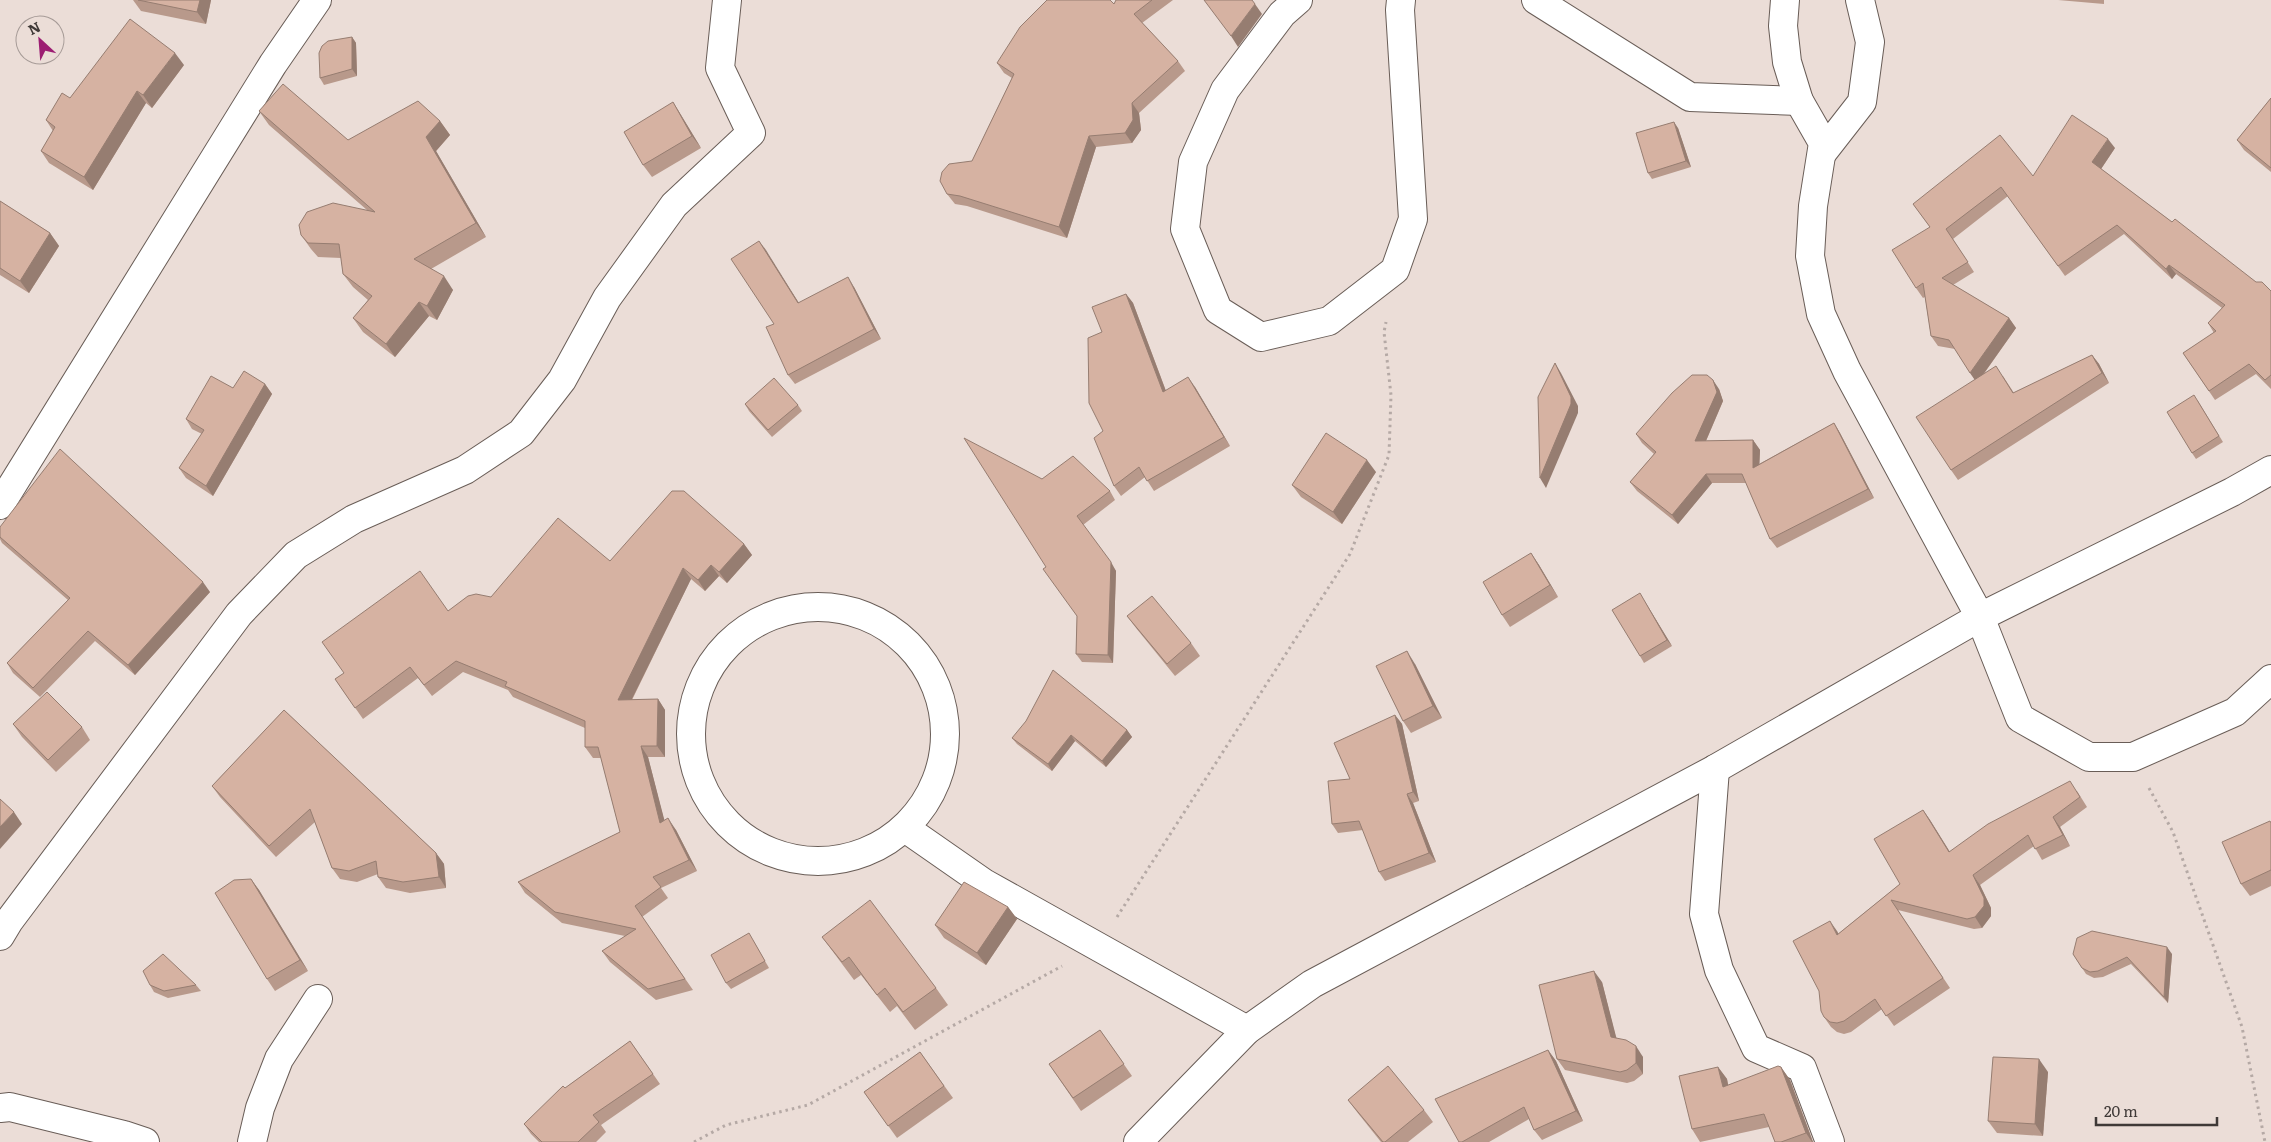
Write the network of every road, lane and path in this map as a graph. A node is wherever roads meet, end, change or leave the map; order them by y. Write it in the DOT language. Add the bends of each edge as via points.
graph roads {
  1 [pos="317,0"];
  2 [pos="727,0"];
  3 [pos="1298,0"];
  4 [pos="1401,0"];
  5 [pos="1536,0"];
  6 [pos="1785,0"];
  7 [pos="1860,0"];
  8 [pos="1799,101"];
  9 [pos="1823,144"];
  10 [pos="1395,270"];
  11 [pos="2271,470"];
  12 [pos="2,499"];
  13 [pos="1980,617"];
  14 [pos="2271,679"];
  15 [pos="2133,757"];
  16 [pos="1715,769"];
  17 [pos="905,828"];
  18 [pos="0,936"];
  19 [pos="1098,947"];
  20 [pos="318,999"];
  21 [pos="1247,1030"];
  22 [pos="0,1108"];
  23 [pos="144,1142"];
  24 [pos="252,1142"];
  25 [pos="694,1142"];
  26 [pos="1138,1142"];
  27 [pos="1830,1142"];
  28 [pos="2265,1142"];
  1 -- 12 [label="street"];
  2 -- 18 [label="street" via="720,68 751,133 674,205 607,298 562,380 522,434 465,470 354,519 296,555 239,614"];
  3 -- 10 [label="street" via="1282,14 1224,90 1193,162 1185,229 1218,310 1261,337 1329,321"];
  4 -- 10 [label="street" via="1413,219"];
  5 -- 8 [label="street" via="1690,97"];
  6 -- 8 [label="street" via="1783,26 1787,62"];
  7 -- 9 [label="street" via="1870,42 1862,102 1823,152"];
  8 -- 9 [label="street"];
  9 -- 13 [label="street" via="1813,206 1810,256 1821,314 1847,371"];
  10 -- 19 [label="path" via="1384,332 1391,394 1389,455 1350,554"];
  11 -- 13 [label="street"];
  13 -- 15 [label="street" via="2020,718 2089,757"];
  13 -- 16 [label="street"];
  14 -- 15 [label="street" via="2235,712"];
  15 -- 28 [label="path" via="2173,832 2242,1027"];
  16 -- 21 [label="street" via="1312,984"];
  16 -- 27 [label="street" via="1704,914 1719,970 1756,1048 1802,1068"];
  17 -- 17 [label="street" via="935,787 947,738 938,689 912,647 872,617 823,606 773,614 730,640 701,681 689,729 697,779 723,822 764,851 813,862 862,854"];
  17 -- 19 [label="street" via="984,883"];
  19 -- 21 [label="street"];
  19 -- 25 [label="path" via="808,1105 726,1125"];
  20 -- 24 [label="street" via="279,1059 260,1108"];
  21 -- 26 [label="street"];
  22 -- 23 [label="street" via="20,1110"];
}
